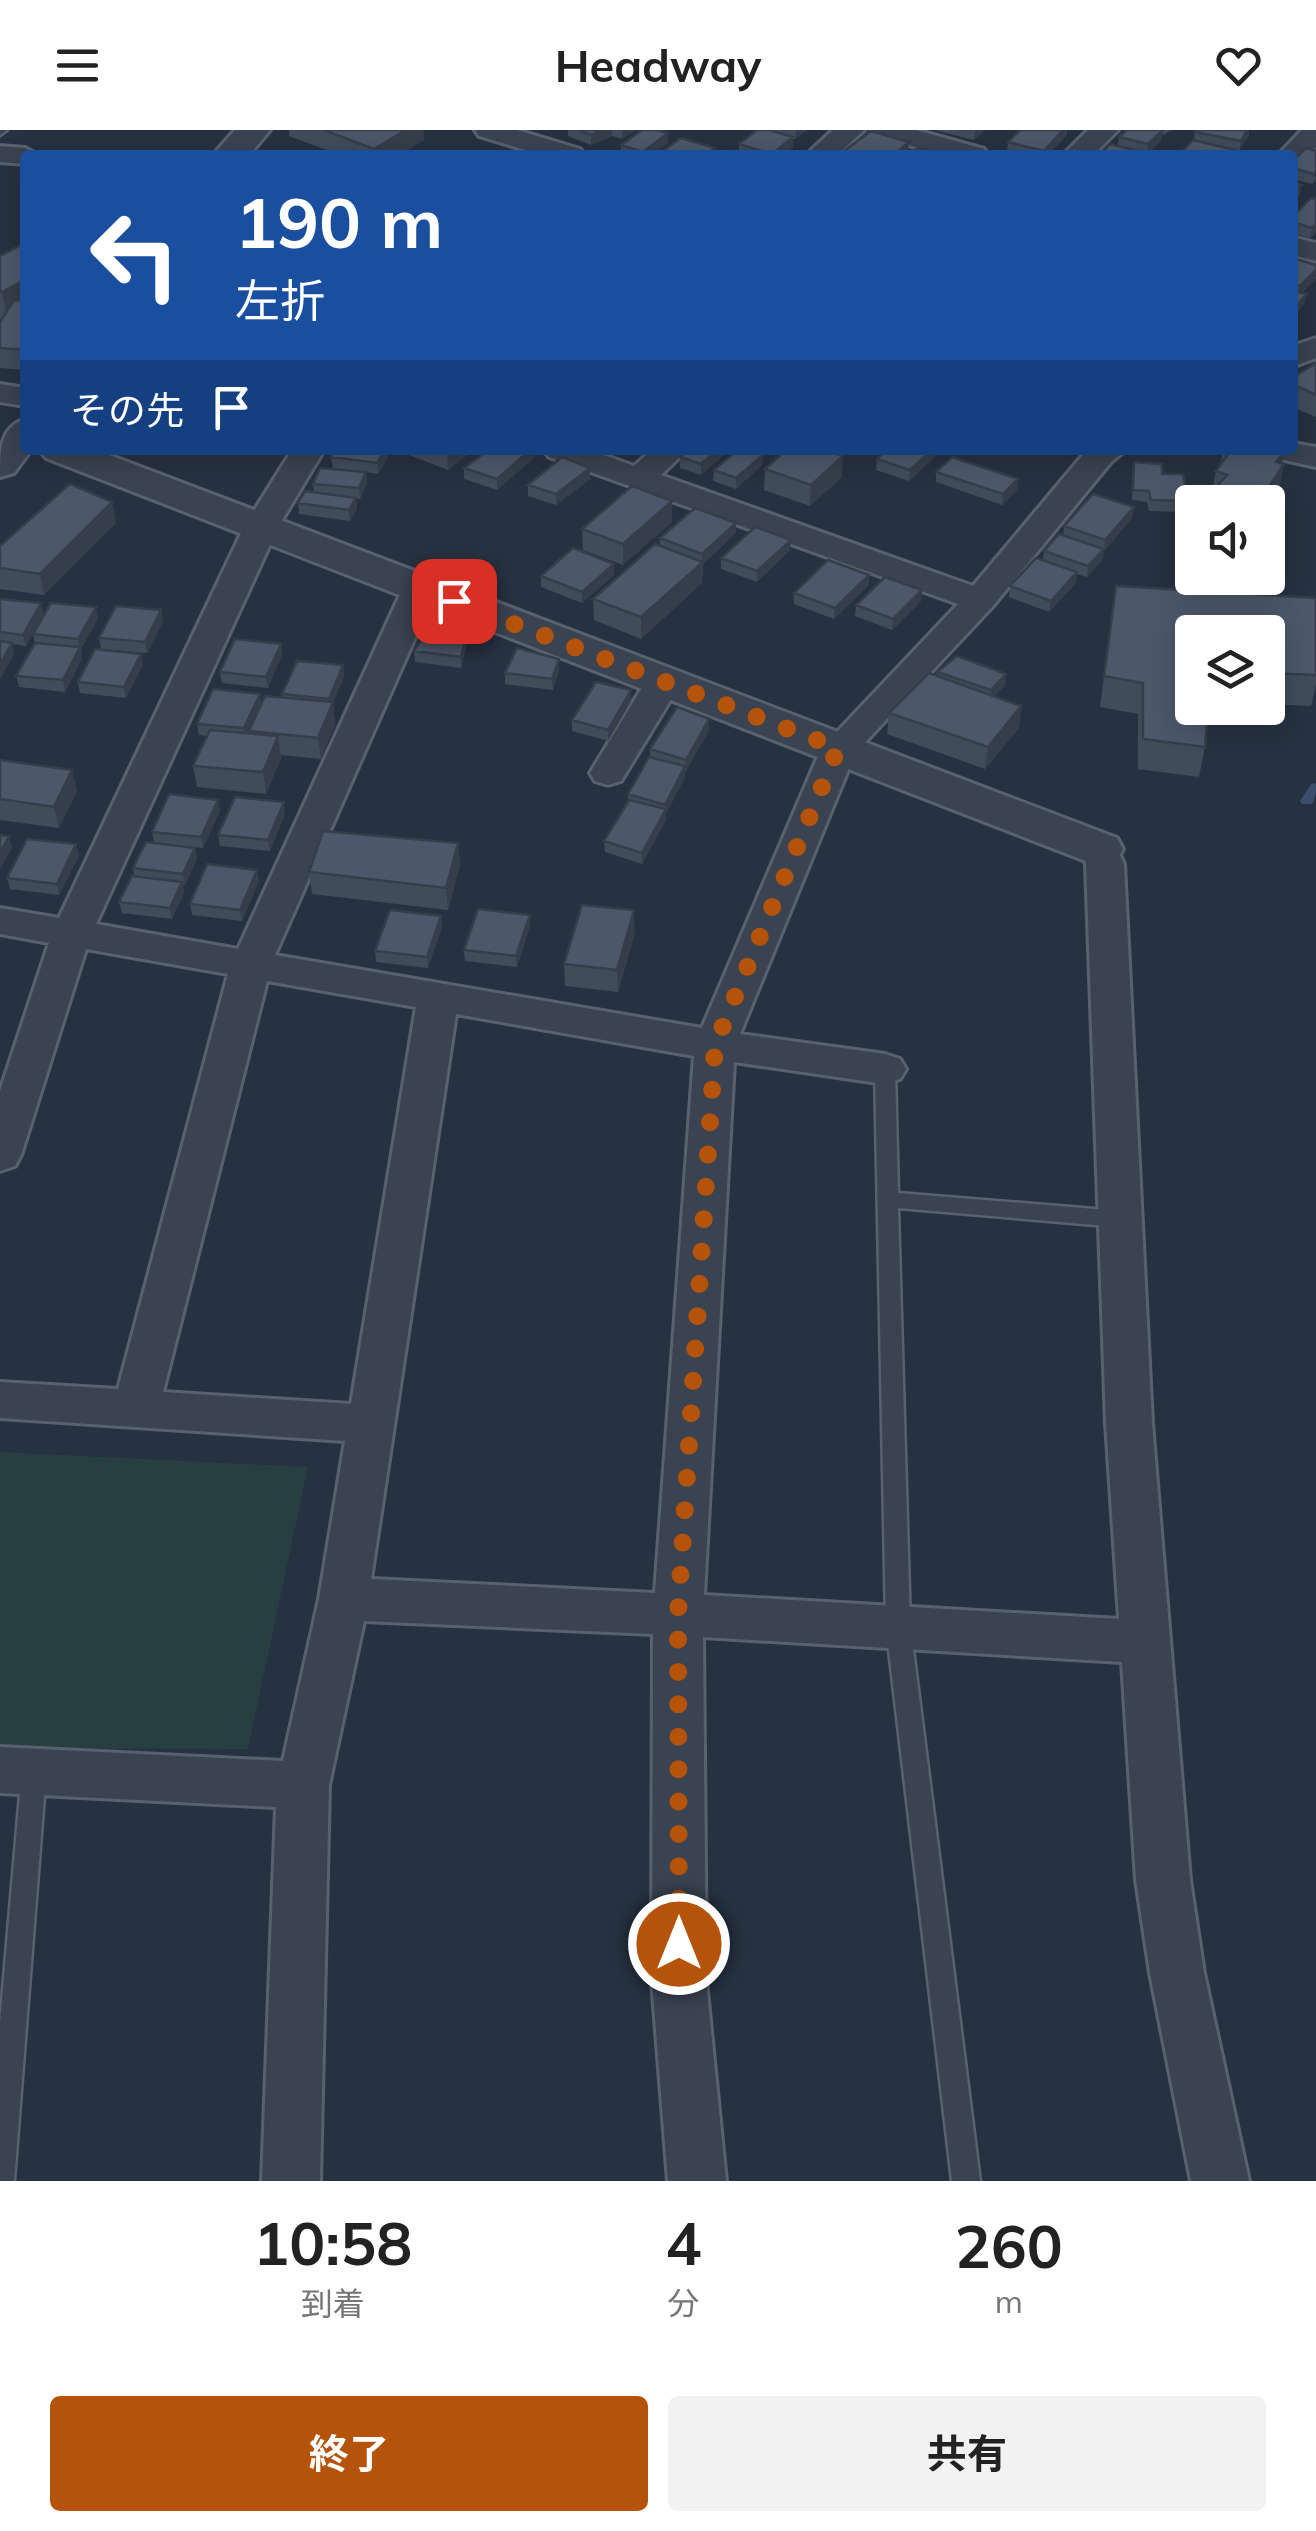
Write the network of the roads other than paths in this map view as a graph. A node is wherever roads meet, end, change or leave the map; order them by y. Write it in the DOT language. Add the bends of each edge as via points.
graph roads {
  1 [pos="252,130"];
  2 [pos="489,130"];
  3 [pos="850,130"];
  4 [pos="886,130"];
  5 [pos="1104,130"];
  6 [pos="1316,132"];
  7 [pos="525,142"];
  8 [pos="234,150"];
  9 [pos="553,150"];
  10 [pos="826,150"];
  11 [pos="956,150"];
  12 [pos="1082,150"];
  13 [pos="1297,150"];
  14 [pos="0,393"];
  15 [pos="20,426"];
  16 [pos="75,455"];
  17 [pos="305,455"];
  18 [pos="574,455"];
  19 [pos="665,455"];
  20 [pos="1096,455"];
  21 [pos="639,478"];
  22 [pos="261,527"];
  23 [pos="420,588"];
  24 [pos="980,600"];
  25 [pos="664,682"];
  26 [pos="838,748"];
  27 [pos="608,773"];
  28 [pos="1100,848"];
  29 [pos="0,921"];
  30 [pos="72,934"];
  31 [pos="251,964"];
  32 [pos="438,997"];
  33 [pos="715,1045"];
  34 [pos="885,1068"];
  35 [pos="0,1155"];
  36 [pos="891,1200"];
  37 [pos="1119,1219"];
  38 [pos="0,1400"];
  39 [pos="136,1408"];
  40 [pos="371,1424"];
  41 [pos="344,1598"];
  42 [pos="678,1614"];
  43 [pos="898,1625"];
  44 [pos="1142,1642"];
  45 [pos="17,1771"];
  46 [pos="303,1785"];
  47 [pos="0,2181"];
  48 [pos="291,2181"];
  49 [pos="698,2181"];
  50 [pos="966,2181"];
  51 [pos="1220,2181"];
  1 -- 8 [label="street"];
  2 -- 7 [label="street"];
  3 -- 10 [label="street"];
  4 -- 11 [label="street"];
  5 -- 12 [label="street"];
  6 -- 13 [label="street"];
  7 -- 9 [label="street"];
  14 -- 15 [label="street"];
  16 -- 22 [label="street"];
  17 -- 22 [label="street"];
  18 -- 21 [label="street"];
  19 -- 21 [label="street"];
  20 -- 24 [label="street"];
  21 -- 24 [label="street"];
  22 -- 23 [label="street"];
  22 -- 30 [label="street"];
  23 -- 25 [label="street"];
  23 -- 31 [label="street"];
  24 -- 26 [label="street"];
  25 -- 26 [label="street"];
  25 -- 27 [label="street"];
  26 -- 28 [label="street"];
  26 -- 33 [label="street"];
  28 -- 37 [label="street" via="1106,864"];
  29 -- 30 [label="street"];
  30 -- 31 [label="street"];
  30 -- 35 [label="street"];
  31 -- 32 [label="street"];
  31 -- 39 [label="street"];
  32 -- 33 [label="street"];
  32 -- 40 [label="street"];
  33 -- 34 [label="street"];
  33 -- 42 [label="street"];
  34 -- 36 [label="lane"];
  36 -- 37 [label="lane"];
  36 -- 43 [label="lane"];
  37 -- 44 [label="street"];
  38 -- 39 [label="street"];
  39 -- 40 [label="street"];
  40 -- 41 [label="street"];
  41 -- 42 [label="street"];
  41 -- 46 [label="street"];
  42 -- 43 [label="street"];
  42 -- 49 [label="street" via="679,1980"];
  43 -- 44 [label="street"];
  43 -- 50 [label="lane"];
  44 -- 51 [label="street" via="1163,1880"];
  45 -- 46 [label="street"];
  45 -- 47 [label="lane"];
  46 -- 48 [label="street"];
}
